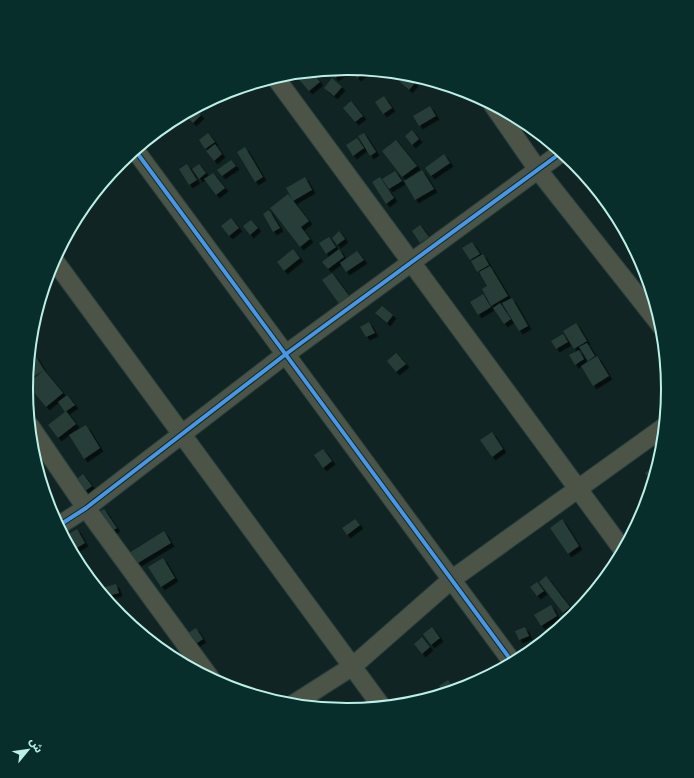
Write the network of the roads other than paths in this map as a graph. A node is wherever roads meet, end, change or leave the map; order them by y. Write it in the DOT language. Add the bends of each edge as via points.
graph roads {
  1 [pos="279,83"];
  2 [pos="500,115"];
  3 [pos="138,155"];
  4 [pos="557,156"];
  5 [pos="538,170"];
  6 [pos="412,263"];
  7 [pos="58,266"];
  8 [pos="651,314"];
  9 [pos="286,354"];
  10 [pos="658,431"];
  11 [pos="182,434"];
  12 [pos="37,436"];
  13 [pos="578,489"];
  14 [pos="86,508"];
  15 [pos="63,523"];
  16 [pos="619,545"];
  17 [pos="451,580"];
  18 [pos="508,658"];
  19 [pos="353,666"];
  20 [pos="203,668"];
  21 [pos="301,699"];
  22 [pos="378,701"];
  1 -- 6 [label="street"];
  2 -- 5 [label="street"];
  3 -- 9 [label="street"];
  4 -- 5 [label="street"];
  5 -- 6 [label="street"];
  5 -- 8 [label="street"];
  6 -- 9 [label="street"];
  6 -- 13 [label="street"];
  7 -- 11 [label="street"];
  9 -- 11 [label="street"];
  9 -- 17 [label="street"];
  10 -- 13 [label="street"];
  11 -- 14 [label="street"];
  11 -- 19 [label="street"];
  12 -- 14 [label="street"];
  13 -- 16 [label="street"];
  13 -- 17 [label="street"];
  14 -- 15 [label="street"];
  14 -- 20 [label="street"];
  17 -- 18 [label="street"];
  17 -- 19 [label="street"];
  19 -- 21 [label="street"];
  19 -- 22 [label="street"];
}
